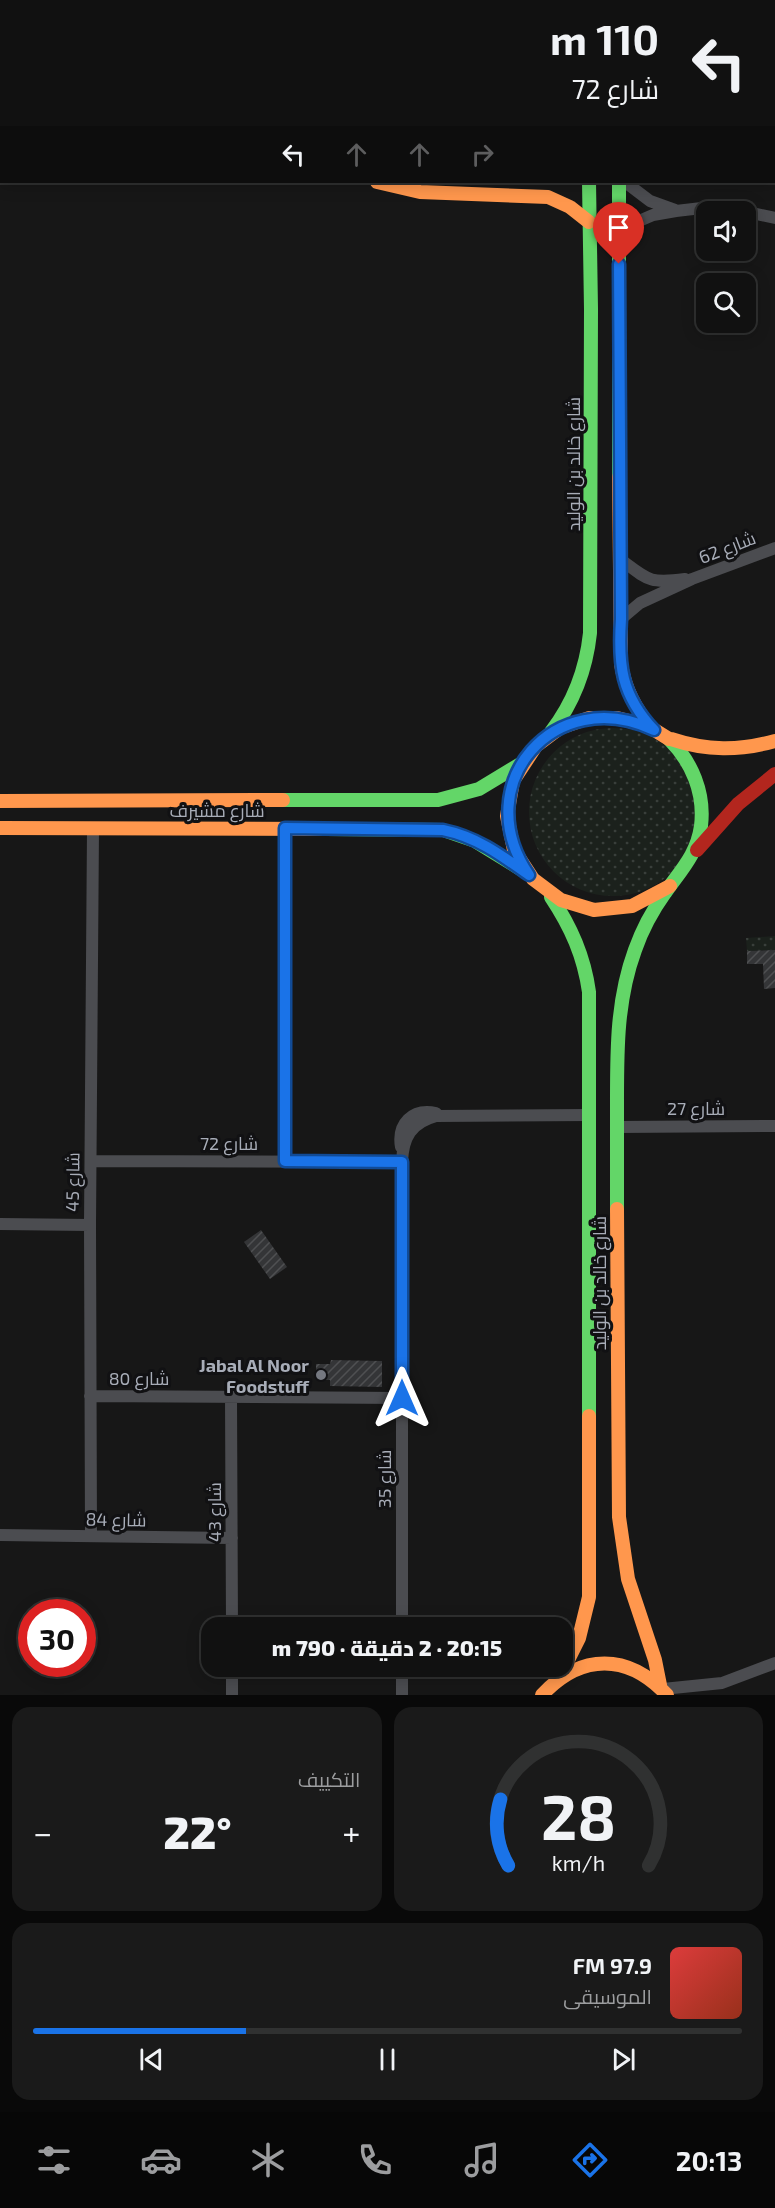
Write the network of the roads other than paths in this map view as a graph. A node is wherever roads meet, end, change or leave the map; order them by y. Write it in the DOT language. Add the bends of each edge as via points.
graph roads {
  1 [pos="380,183"];
  2 [pos="590,183"];
  3 [pos="619,183"];
  4 [pos="626,183"];
  5 [pos="676,211"];
  6 [pos="775,218"];
  7 [pos="589,222"];
  8 [pos="619,241"];
  9 [pos="591,309"];
  10 [pos="618,311"];
  11 [pos="775,548"];
  12 [pos="620,559"];
  13 [pos="692,579"];
  14 [pos="621,619"];
  15 [pos="654,730"];
  16 [pos="547,736"];
  17 [pos="668,738"];
  18 [pos="775,741"];
  19 [pos="522,763"];
  20 [pos="775,774"];
  21 [pos="0,801"];
  22 [pos="0,828"];
  23 [pos="285,828"];
  24 [pos="93,829"];
  25 [pos="693,855"];
  26 [pos="529,875"];
  27 [pos="670,886"];
  28 [pos="549,894"];
  29 [pos="590,1115"];
  30 [pos="775,1126"];
  31 [pos="617,1127"];
  32 [pos="402,1156"];
  33 [pos="91,1161"];
  34 [pos="285,1161"];
  35 [pos="0,1224"];
  36 [pos="90,1225"];
  37 [pos="90,1396"];
  38 [pos="231,1397"];
  39 [pos="402,1398"];
  40 [pos="0,1535"];
  41 [pos="91,1536"];
  42 [pos="232,1538"];
  43 [pos="232,1617"];
  44 [pos="402,1617"];
  45 [pos="573,1650"];
  46 [pos="775,1663"];
  47 [pos="573,1669"];
  48 [pos="232,1677"];
  49 [pos="402,1677"];
  50 [pos="559,1677"];
  51 [pos="737,1679"];
  52 [pos="663,1690"];
  53 [pos="232,1695"];
  54 [pos="402,1695"];
  55 [pos="542,1695"];
  56 [pos="712,1695"];
  1 -- 7 [label="main road" via="420,192 548,197 571,206"];
  2 -- 7 [label="main road, شارع خالد بن الوليد"];
  3 -- 8 [label="main road"];
  4 -- 5 [label="street" via="650,201"];
  5 -- 6 [label="street" via="719,206"];
  5 -- 8 [label="street" via="639,221"];
  7 -- 9 [label="main road, شارع خالد بن الوليد"];
  8 -- 10 [label="main road"];
  9 -- 10 [label="main road"];
  9 -- 16 [label="main road, شارع خالد بن الوليد" via="588,656 573,699"];
  10 -- 12 [label="main road"];
  11 -- 13 [label="street, شارع 62"];
  12 -- 13 [label="street, شارع 62" via="649,580"];
  12 -- 14 [label="main road"];
  13 -- 14 [label="street, شارع 62" via="640,603"];
  14 -- 15 [label="main road" via="619,651 625,686"];
  15 -- 16 [label="main road" via="624,719 592,718"];
  15 -- 17 [label="main road"];
  16 -- 19 [label="main road"];
  17 -- 18 [label="main road" via="710,751 732,752"];
  17 -- 25 [label="main road" via="698,784 702,820"];
  19 -- 21 [label="main road, شارع مشيرف" via="479,789 438,800"];
  19 -- 26 [label="main road" via="510,795 508,829 519,861"];
  20 -- 25 [label="main road" via="738,804"];
  22 -- 24 [label="main road, شارع مشيرف"];
  23 -- 24 [label="main road, شارع مشيرف"];
  23 -- 26 [label="main road, شارع مشيرف" via="452,831 493,849"];
  23 -- 34 [label="street"];
  24 -- 33 [label="street, شارع 45"];
  25 -- 27 [label="main road"];
  26 -- 28 [label="main road"];
  27 -- 28 [label="main road" via="646,902 611,910 575,906"];
  27 -- 31 [label="main road, شارع خالد بن الوليد" via="642,932 624,982 617,1035"];
  28 -- 29 [label="main road, شارع خالد بن الوليد" via="575,936 589,983"];
  29 -- 32 [label="street" via="422,1112 413,1115 401,1129"];
  29 -- 45 [label="main road, شارع خالد بن الوليد" via="589,1597"];
  30 -- 31 [label="street, شارع 27"];
  31 -- 52 [label="main road, شارع خالد بن الوليد" via="620,1530 631,1589 658,1664"];
  32 -- 34 [label="street, شارع 72"];
  32 -- 39 [label="street, شارع 35"];
  33 -- 34 [label="street, شارع 72"];
  33 -- 36 [label="street, شارع 45"];
  35 -- 36 [label="street"];
  36 -- 37 [label="street, شارع 45"];
  37 -- 38 [label="street, شارع 80"];
  37 -- 41 [label="street, شارع 45"];
  38 -- 39 [label="street, شارع 80"];
  38 -- 42 [label="street, شارع 43"];
  39 -- 44 [label="street, شارع 35"];
  40 -- 41 [label="street, شارع 84"];
  41 -- 42 [label="street, شارع 84"];
  42 -- 43 [label="street, شارع 43"];
  46 -- 51 [label="street"];
  47 -- 52 [label="main road" via="600,1662 622,1664 642,1672"];
  48 -- 53 [label="street"];
  49 -- 54 [label="street"];
  50 -- 55 [label="main road"];
  51 -- 52 [label="street"];
  51 -- 56 [label="street"];
}
